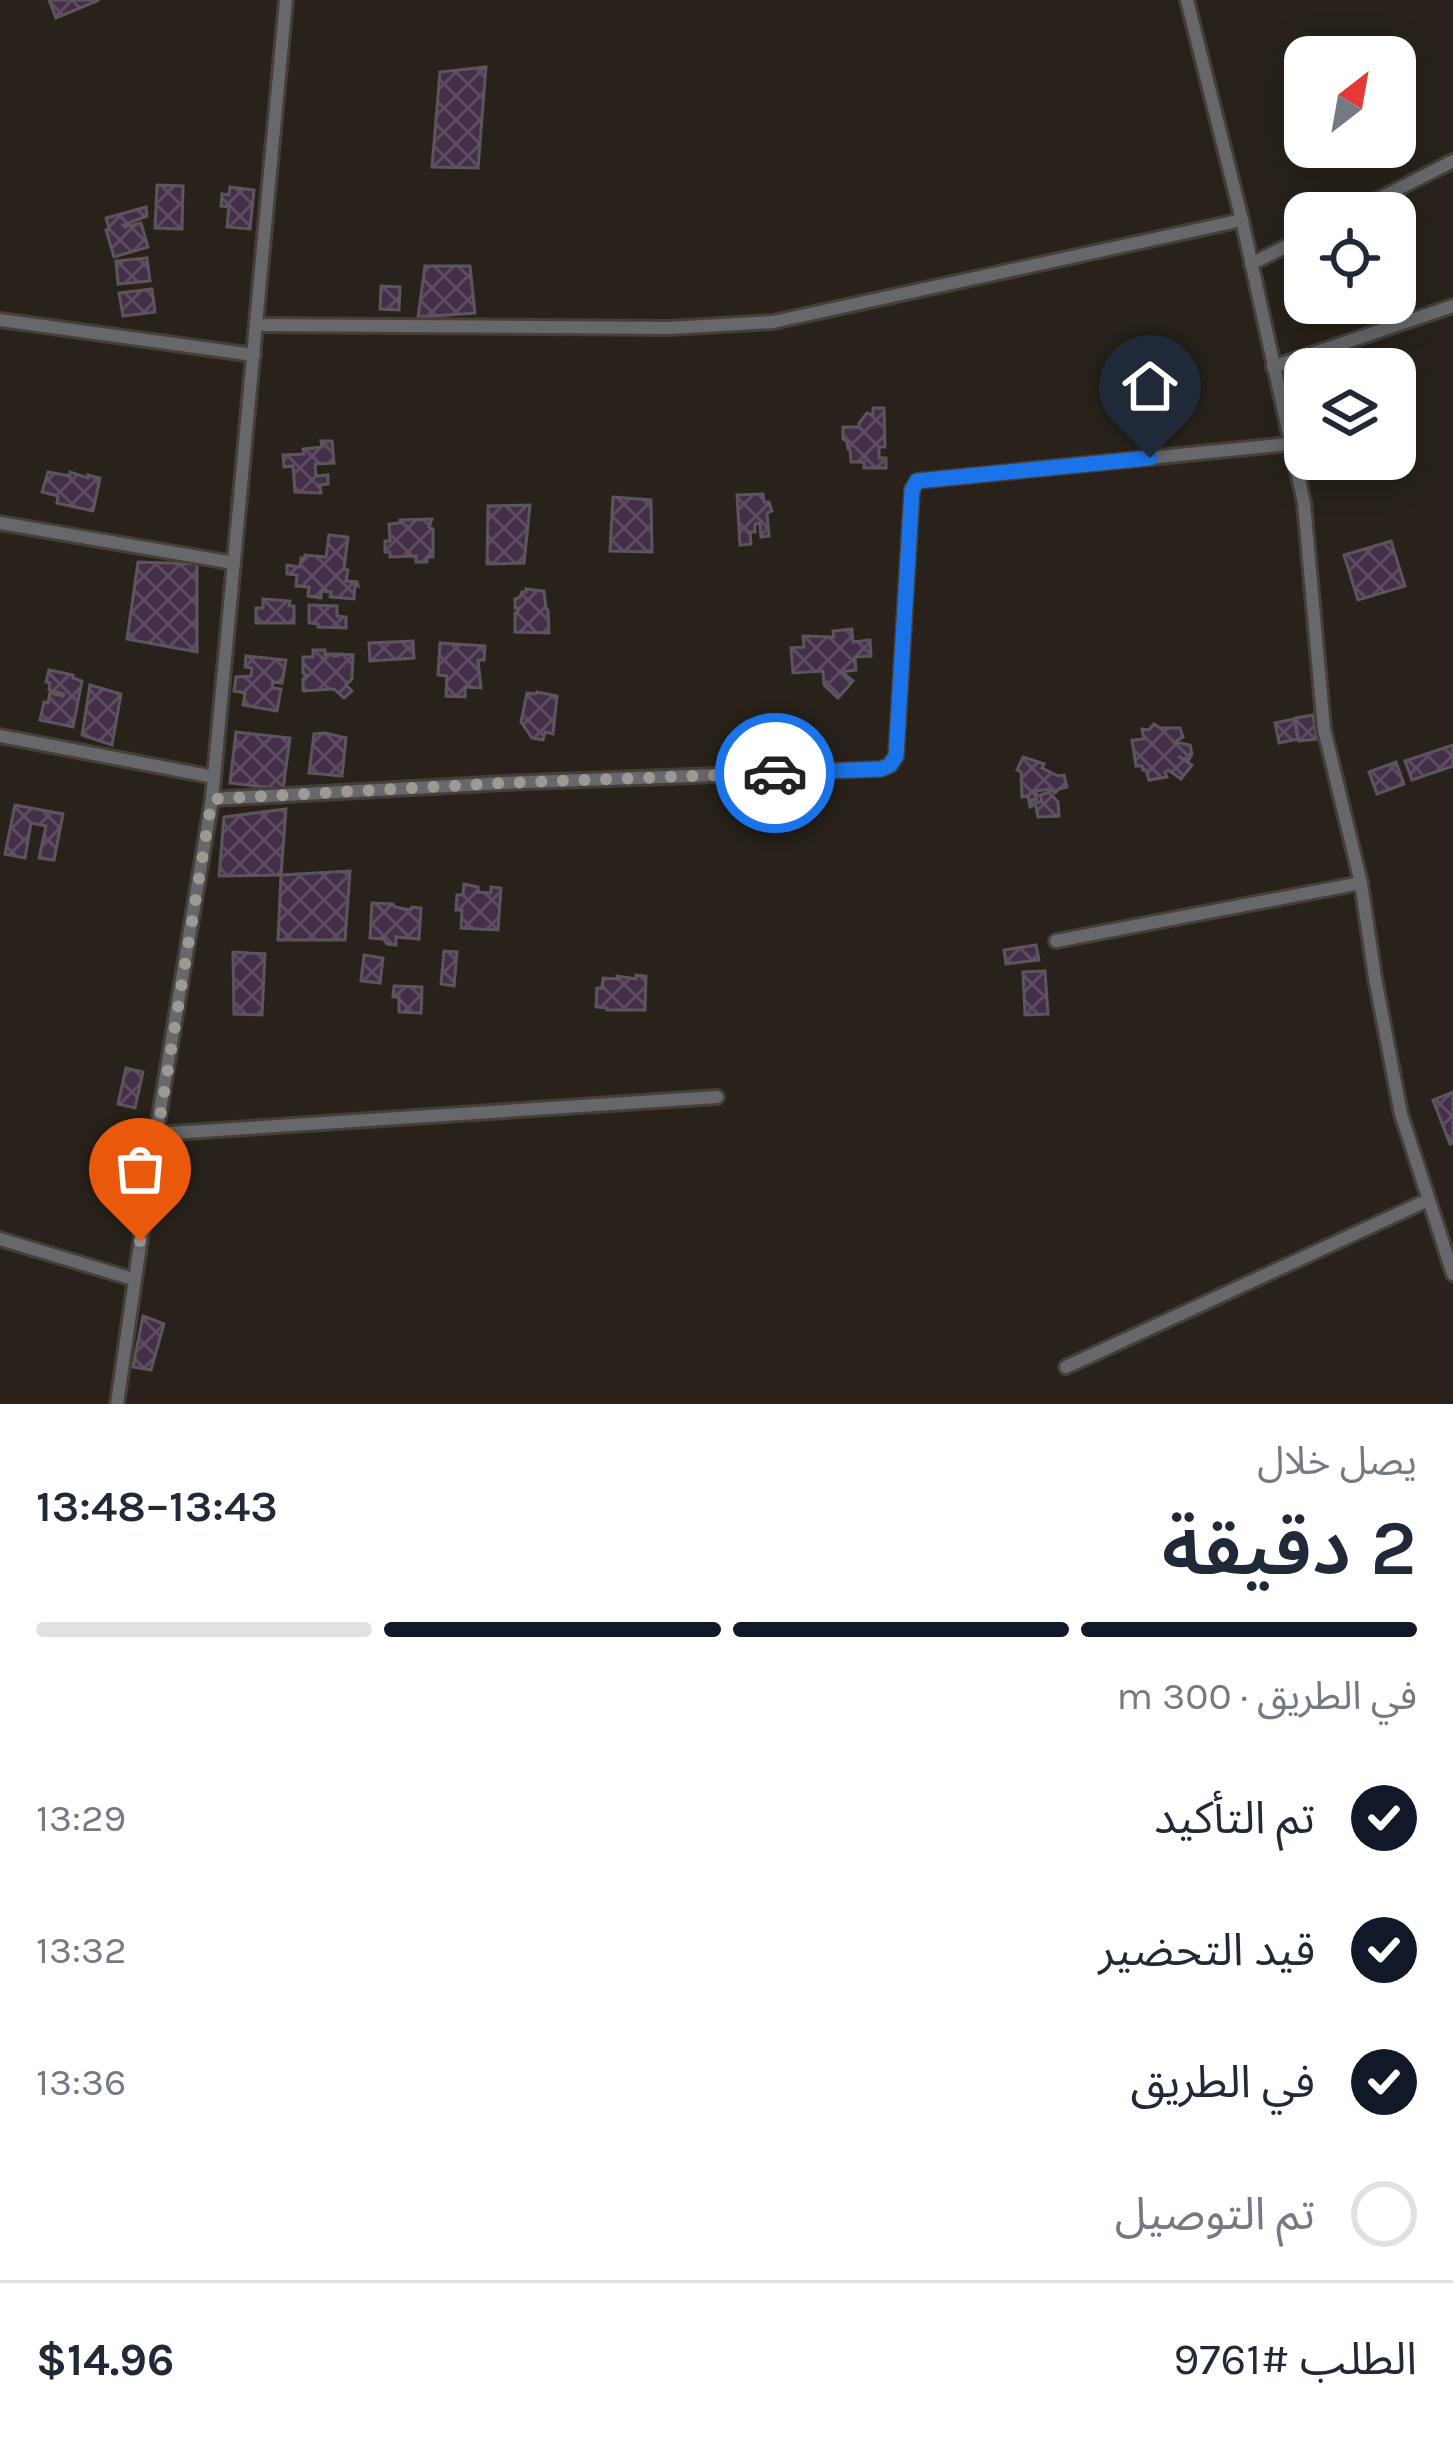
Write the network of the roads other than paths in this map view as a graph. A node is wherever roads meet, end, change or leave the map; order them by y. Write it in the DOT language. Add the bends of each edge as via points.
graph roads {
  1 [pos="286,0"];
  2 [pos="1186,0"];
  3 [pos="1453,161"];
  4 [pos="1392,192"];
  5 [pos="1241,220"];
  6 [pos="1284,247"];
  7 [pos="1251,264"];
  8 [pos="1453,306"];
  9 [pos="0,320"];
  10 [pos="257,325"];
  11 [pos="254,355"];
  12 [pos="1273,367"];
  13 [pos="1284,420"];
  14 [pos="1284,444"];
  15 [pos="1298,480"];
  16 [pos="0,523"];
  17 [pos="234,562"];
  18 [pos="0,736"];
  19 [pos="214,777"];
  20 [pos="212,799"];
  21 [pos="1361,884"];
  22 [pos="1057,941"];
  23 [pos="717,1097"];
  24 [pos="156,1134"];
  25 [pos="1428,1200"];
  26 [pos="0,1239"];
  27 [pos="1453,1274"];
  28 [pos="133,1279"];
  29 [pos="1066,1367"];
  30 [pos="117,1404"];
  1 -- 10 [label="street"];
  2 -- 5 [label="street"];
  3 -- 4 [label="street"];
  5 -- 7 [label="street"];
  5 -- 10 [label="street" via="773,322"];
  6 -- 7 [label="street"];
  7 -- 12 [label="street"];
  8 -- 12 [label="street"];
  9 -- 11 [label="street"];
  10 -- 11 [label="street"];
  11 -- 17 [label="street"];
  12 -- 13 [label="street"];
  14 -- 20 [label="street" via="917,481 896,756 881,769"];
  15 -- 21 [label="street" via="1324,729"];
  16 -- 17 [label="street"];
  17 -- 19 [label="street"];
  18 -- 19 [label="street"];
  19 -- 20 [label="street"];
  20 -- 24 [label="street"];
  21 -- 22 [label="street"];
  21 -- 25 [label="street" via="1401,1114"];
  23 -- 24 [label="street"];
  24 -- 28 [label="street"];
  25 -- 27 [label="street"];
  25 -- 29 [label="street"];
  26 -- 28 [label="street"];
  28 -- 30 [label="street"];
}
